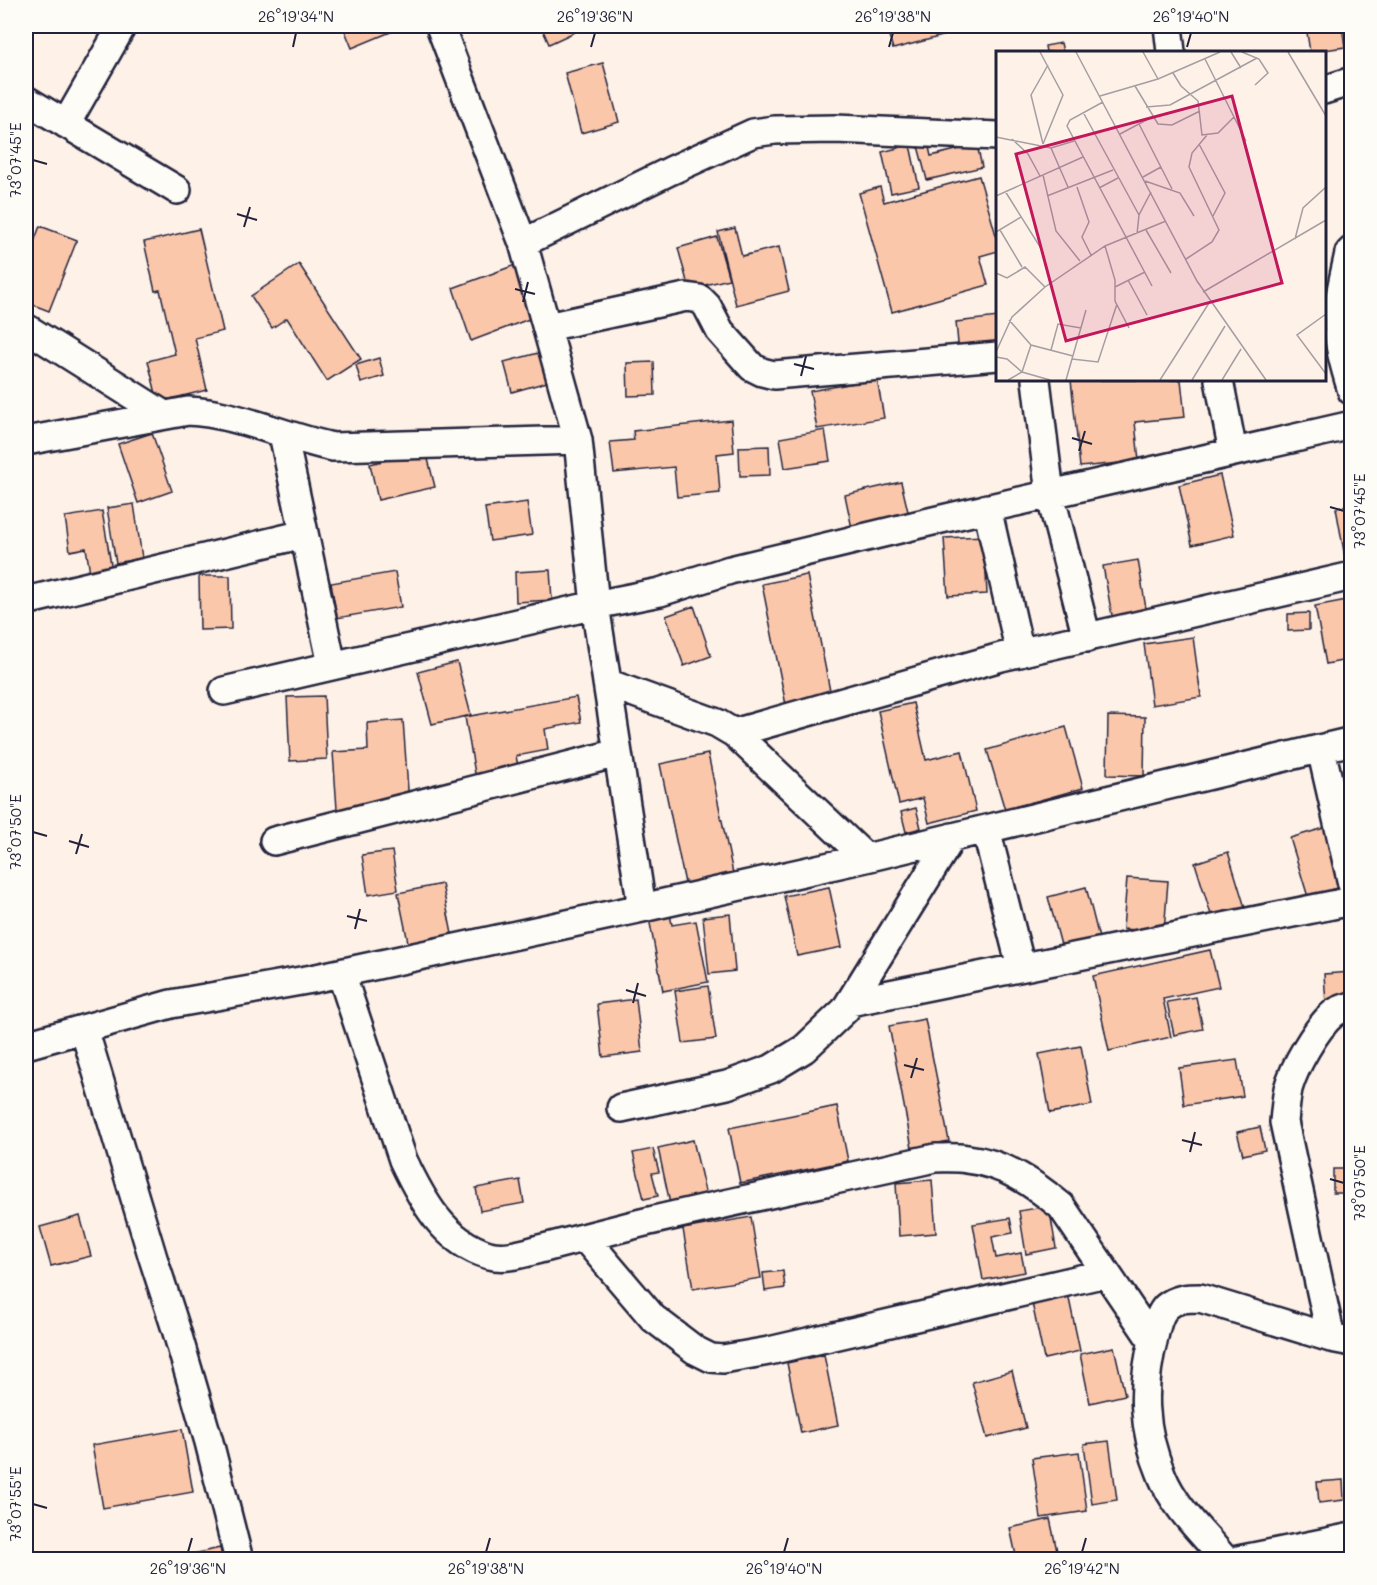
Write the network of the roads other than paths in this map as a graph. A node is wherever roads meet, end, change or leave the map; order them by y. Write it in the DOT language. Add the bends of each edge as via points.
graph roads {
  1 [pos="122,26"];
  2 [pos="440,26"];
  3 [pos="1168,26"];
  4 [pos="1171,51"];
  5 [pos="1352,81"];
  6 [pos="1326,89"];
  7 [pos="26,100"];
  8 [pos="66,124"];
  9 [pos="996,136"];
  10 [pos="177,190"];
  11 [pos="523,243"];
  12 [pos="1342,254"];
  13 [pos="547,327"];
  14 [pos="26,328"];
  15 [pos="996,356"];
  16 [pos="1036,381"];
  17 [pos="1218,381"];
  18 [pos="1352,391"];
  19 [pos="164,415"];
  20 [pos="1352,425"];
  21 [pos="283,434"];
  22 [pos="578,440"];
  23 [pos="26,441"];
  24 [pos="1233,452"];
  25 [pos="1050,494"];
  26 [pos="987,508"];
  27 [pos="304,534"];
  28 [pos="1352,576"];
  29 [pos="30,600"];
  30 [pos="595,605"];
  31 [pos="1087,638"];
  32 [pos="1020,653"];
  33 [pos="333,665"];
  34 [pos="606,683"];
  35 [pos="224,690"];
  36 [pos="734,733"];
  37 [pos="1352,741"];
  38 [pos="1321,749"];
  39 [pos="618,753"];
  40 [pos="986,829"];
  41 [pos="952,837"];
  42 [pos="274,841"];
  43 [pos="866,858"];
  44 [pos="1352,884"];
  45 [pos="1352,901"];
  46 [pos="642,908"];
  47 [pos="1021,968"];
  48 [pos="341,972"];
  49 [pos="850,1002"];
  50 [pos="1352,1006"];
  51 [pos="84,1029"];
  52 [pos="26,1045"];
  53 [pos="621,1108"];
  54 [pos="585,1238"];
  55 [pos="1106,1274"];
  56 [pos="1341,1340"];
  57 [pos="1153,1342"];
  58 [pos="1352,1537"];
  59 [pos="239,1560"];
  60 [pos="1225,1560"];
  61 [pos="1238,1560"];
  1 -- 8 [label="street"];
  2 -- 11 [label="street"];
  3 -- 4 [label="street"];
  5 -- 6 [label="street"];
  7 -- 8 [label="street"];
  8 -- 10 [label="street"];
  9 -- 11 [label="street" via="835,129 753,133"];
  11 -- 13 [label="street"];
  12 -- 18 [label="street" via="1338,319 1340,346"];
  13 -- 15 [label="street" via="686,297 700,300 706,306 720,331 752,368 774,375"];
  13 -- 22 [label="street"];
  14 -- 19 [label="street"];
  16 -- 25 [label="street"];
  17 -- 24 [label="street"];
  19 -- 21 [label="street" via="208,412"];
  19 -- 23 [label="street"];
  20 -- 24 [label="street"];
  21 -- 22 [label="street" via="333,447"];
  21 -- 27 [label="street"];
  22 -- 30 [label="street"];
  24 -- 25 [label="street"];
  25 -- 26 [label="street"];
  25 -- 31 [label="street"];
  26 -- 30 [label="street"];
  26 -- 32 [label="street"];
  27 -- 29 [label="street"];
  27 -- 33 [label="street"];
  28 -- 31 [label="street"];
  30 -- 33 [label="street"];
  30 -- 34 [label="street"];
  31 -- 32 [label="street"];
  32 -- 36 [label="street"];
  33 -- 35 [label="street"];
  34 -- 36 [label="street" via="717,723"];
  34 -- 39 [label="street"];
  36 -- 43 [label="street"];
  37 -- 38 [label="street"];
  38 -- 40 [label="street"];
  38 -- 44 [label="street"];
  39 -- 42 [label="street"];
  39 -- 46 [label="street"];
  40 -- 41 [label="street"];
  40 -- 47 [label="street"];
  41 -- 43 [label="street"];
  41 -- 49 [label="street"];
  43 -- 46 [label="street"];
  45 -- 47 [label="street"];
  46 -- 48 [label="street"];
  47 -- 49 [label="street"];
  48 -- 51 [label="street" via="171,1004"];
  48 -- 54 [label="street" via="403,1160 442,1226 480,1251 503,1256"];
  49 -- 53 [label="street" via="804,1049 771,1069 728,1085"];
  50 -- 56 [label="street" via="1333,1014 1319,1030 1294,1073 1284,1122"];
  51 -- 52 [label="street"];
  51 -- 59 [label="street" via="209,1442"];
  54 -- 55 [label="street" via="934,1158 967,1159 1019,1175 1042,1190 1061,1206"];
  54 -- 55 [label="street" via="653,1318 695,1350 723,1359"];
  55 -- 57 [label="street"];
  56 -- 57 [label="street" via="1200,1298 1182,1298 1166,1308 1158,1320"];
  57 -- 60 [label="street" via="1144,1395 1145,1421 1153,1451 1174,1500"];
  58 -- 61 [label="street"];
}
